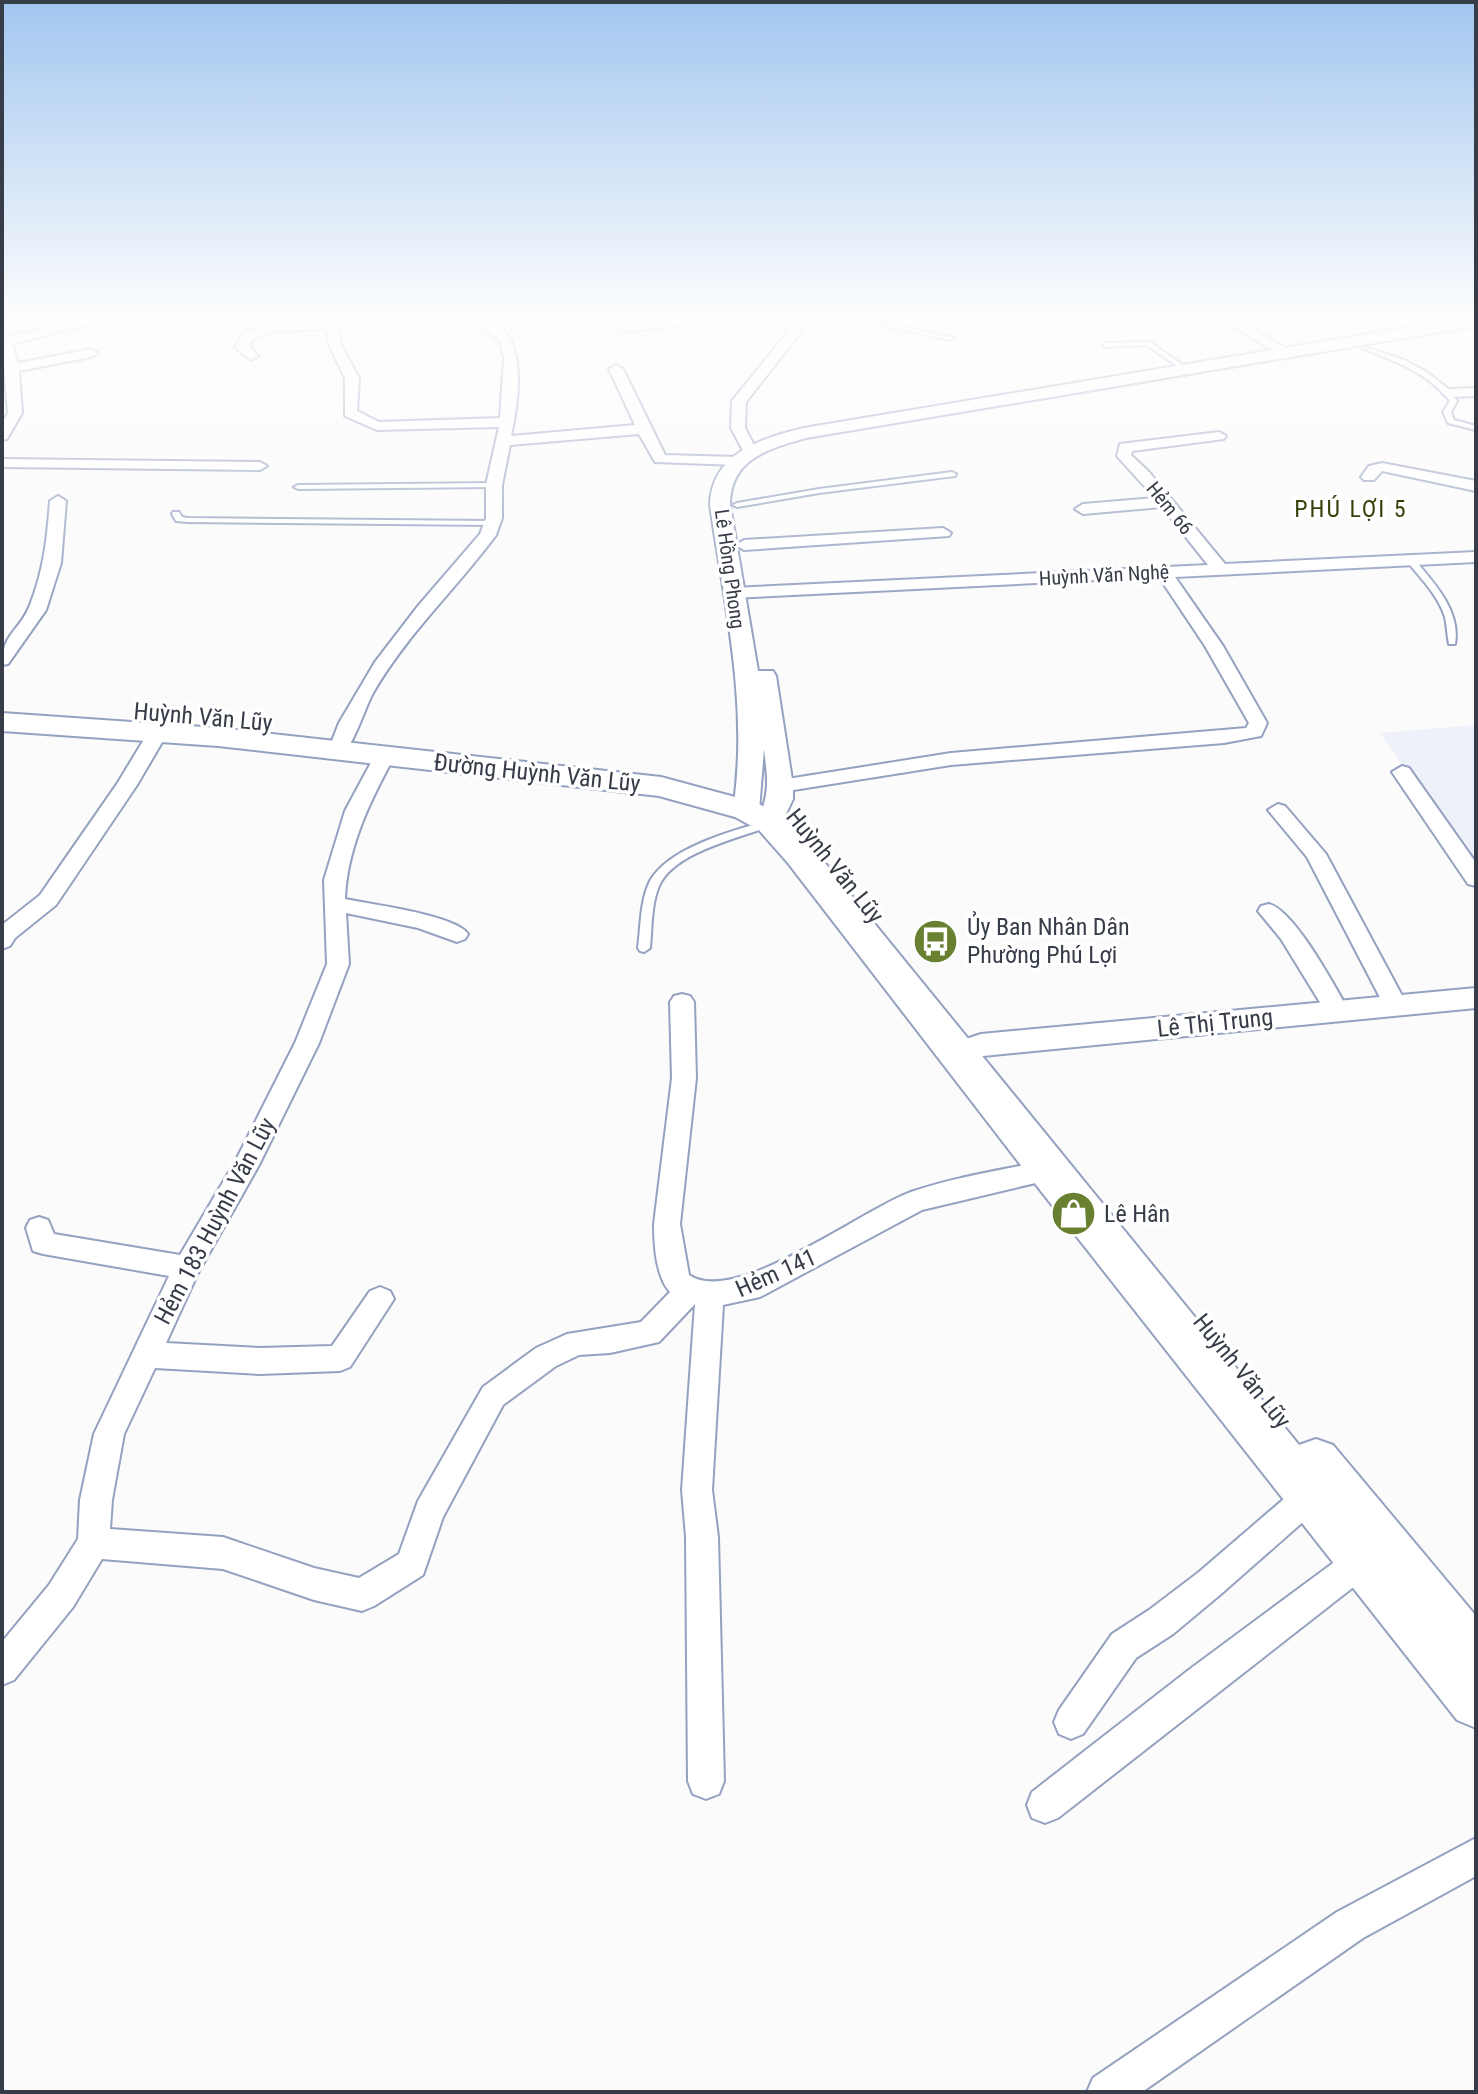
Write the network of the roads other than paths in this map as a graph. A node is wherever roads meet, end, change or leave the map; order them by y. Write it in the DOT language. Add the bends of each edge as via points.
graph roads {
  1 [pos="7,416"];
  2 [pos="354,416"];
  3 [pos="507,416"];
  4 [pos="637,416"];
  5 [pos="734,416"];
  6 [pos="909,416"];
  7 [pos="956,416"];
  8 [pos="1449,416"];
  9 [pos="507,422"];
  10 [pos="1476,428"];
  11 [pos="643,429"];
  12 [pos="2,436"];
  13 [pos="1219,436"];
  14 [pos="503,441"];
  15 [pos="744,457"];
  16 [pos="2,463"];
  17 [pos="260,466"];
  18 [pos="952,474"];
  19 [pos="1369,477"];
  20 [pos="494,485"];
  21 [pos="1476,486"];
  22 [pos="298,487"];
  23 [pos="58,501"];
  24 [pos="1164,502"];
  25 [pos="737,505"];
  26 [pos="1083,509"];
  27 [pos="176,514"];
  28 [pos="493,523"];
  29 [pos="943,533"];
  30 [pos="744,545"];
  31 [pos="1476,557"];
  32 [pos="1411,561"];
  33 [pos="1220,569"];
  34 [pos="1164,572"];
  35 [pos="742,592"];
  36 [pos="2,624"];
  37 [pos="26,626"];
  38 [pos="1452,642"];
  39 [pos="2,660"];
  40 [pos="2,700"];
  41 [pos="2,722"];
  42 [pos="158,732"];
  43 [pos="341,741"];
  44 [pos="384,757"];
  45 [pos="1402,772"];
  46 [pos="766,801"];
  47 [pos="1278,810"];
  48 [pos="1476,879"];
  49 [pos="334,904"];
  50 [pos="1269,911"];
  51 [pos="457,934"];
  52 [pos="2,941"];
  53 [pos="644,948"];
  54 [pos="1476,998"];
  55 [pos="682,1002"];
  56 [pos="1395,1005"];
  57 [pos="1337,1011"];
  58 [pos="969,1050"];
  59 [pos="1048,1170"];
  60 [pos="39,1228"];
  61 [pos="187,1268"];
  62 [pos="700,1293"];
  63 [pos="380,1299"];
  64 [pos="145,1355"];
  65 [pos="1310,1496"];
  66 [pos="94,1543"];
  67 [pos="1363,1560"];
  68 [pos="1476,1657"];
  69 [pos="2,1668"];
  70 [pos="1476,1701"];
  71 [pos="1071,1722"];
  72 [pos="706,1781"];
  73 [pos="1045,1805"];
  74 [pos="1476,1856"];
  75 [pos="1107,2092"];
  1 -- 12 [label="street"];
  2 -- 9 [label="street" via="377,426"];
  3 -- 9 [label="street"];
  4 -- 11 [label="street"];
  5 -- 15 [label="street"];
  6 -- 15 [label="street" via="804,433"];
  7 -- 25 [label="street, Lê Hồng Phong" via="812,440 772,452 739,482"];
  8 -- 10 [label="lane"];
  9 -- 14 [label="street"];
  11 -- 14 [label="street"];
  11 -- 15 [label="street" via="660,459"];
  13 -- 24 [label="street, Hẻm 66" via="1125,447 1124,456"];
  14 -- 20 [label="street"];
  15 -- 35 [label="street, Lê Hồng Phong" via="722,481 720,505"];
  16 -- 17 [label="street"];
  18 -- 25 [label="lane"];
  19 -- 21 [label="street" via="1382,467"];
  20 -- 22 [label="lane"];
  20 -- 28 [label="street"];
  23 -- 37 [label="street" via="53,563"];
  24 -- 26 [label="street"];
  24 -- 33 [label="street, Hẻm 66"];
  25 -- 30 [label="street, Lê Hồng Phong"];
  27 -- 28 [label="lane" via="188,520"];
  28 -- 43 [label="street" via="372,680"];
  29 -- 30 [label="street"];
  30 -- 35 [label="street, Lê Hồng Phong"];
  31 -- 32 [label="street, Huỳnh Văn Nghệ"];
  32 -- 33 [label="street, Huỳnh Văn Nghệ"];
  32 -- 38 [label="lane" via="1444,602"];
  33 -- 34 [label="street, Huỳnh Văn Nghệ"];
  34 -- 35 [label="street, Huỳnh Văn Nghệ"];
  34 -- 46 [label="street" via="1258,723 1254,732 951,759"];
  35 -- 46 [label="street, Lê Hồng Phong"];
  35 -- 46 [label="street, Lê Hồng Phong" via="752,740"];
  36 -- 37 [label="street"];
  37 -- 39 [label="street"];
  40 -- 43 [label="main road, Huỳnh Văn Lũy"];
  41 -- 42 [label="main road, Đường Huỳnh Văn Lũy"];
  42 -- 43 [label="main road, Đường Huỳnh Văn Lũy"];
  42 -- 52 [label="street" via="48,900"];
  43 -- 44 [label="main road, Đường Huỳnh Văn Lũy"];
  43 -- 46 [label="main road, Huỳnh Văn Lũy" via="659,764"];
  44 -- 46 [label="main road, Đường Huỳnh Văn Lũy"];
  44 -- 49 [label="street, Hẻm 183 Huỳnh Văn Lũy" via="355,811 335,880"];
  45 -- 48 [label="street"];
  46 -- 53 [label="lane" via="669,864 651,895"];
  46 -- 58 [label="main road" via="800,855"];
  47 -- 56 [label="street" via="1316,854"];
  49 -- 51 [label="street" via="422,921"];
  49 -- 61 [label="street, Hẻm 183 Huỳnh Văn Lũy" via="338,964 307,1043"];
  50 -- 57 [label="street"];
  54 -- 56 [label="street, Lê Thị Trung"];
  55 -- 62 [label="street" via="684,1078 667,1224 677,1282"];
  56 -- 57 [label="street, Lê Thị Trung"];
  57 -- 58 [label="street, Lê Thị Trung"];
  58 -- 59 [label="main road, Huỳnh Văn Lũy"];
  58 -- 68 [label="main road, Huỳnh Văn Lũy" via="1031,1113"];
  59 -- 62 [label="street, Hẻm 141" via="916,1201 750,1289"];
  59 -- 65 [label="main road, Huỳnh Văn Lũy"];
  60 -- 61 [label="street" via="43,1243"];
  61 -- 64 [label="street, Hẻm 183 Huỳnh Văn Lũy"];
  62 -- 66 [label="street" via="649,1333 577,1343 546,1357 493,1396 429,1512 412,1564 362,1595 223,1553"];
  62 -- 72 [label="street" via="697,1490"];
  63 -- 64 [label="street" via="340,1358 260,1361"];
  64 -- 66 [label="street, Hẻm 183 Huỳnh Văn Lũy" via="109,1434"];
  65 -- 67 [label="main road, Huỳnh Văn Lũy"];
  65 -- 71 [label="street" via="1198,1593 1124,1646"];
  66 -- 69 [label="street, Hẻm 183 Huỳnh Văn Lũy" via="61,1596"];
  67 -- 70 [label="main road, Huỳnh Văn Lũy"];
  67 -- 73 [label="street"];
  74 -- 75 [label="street" via="1350,1925"];
}
